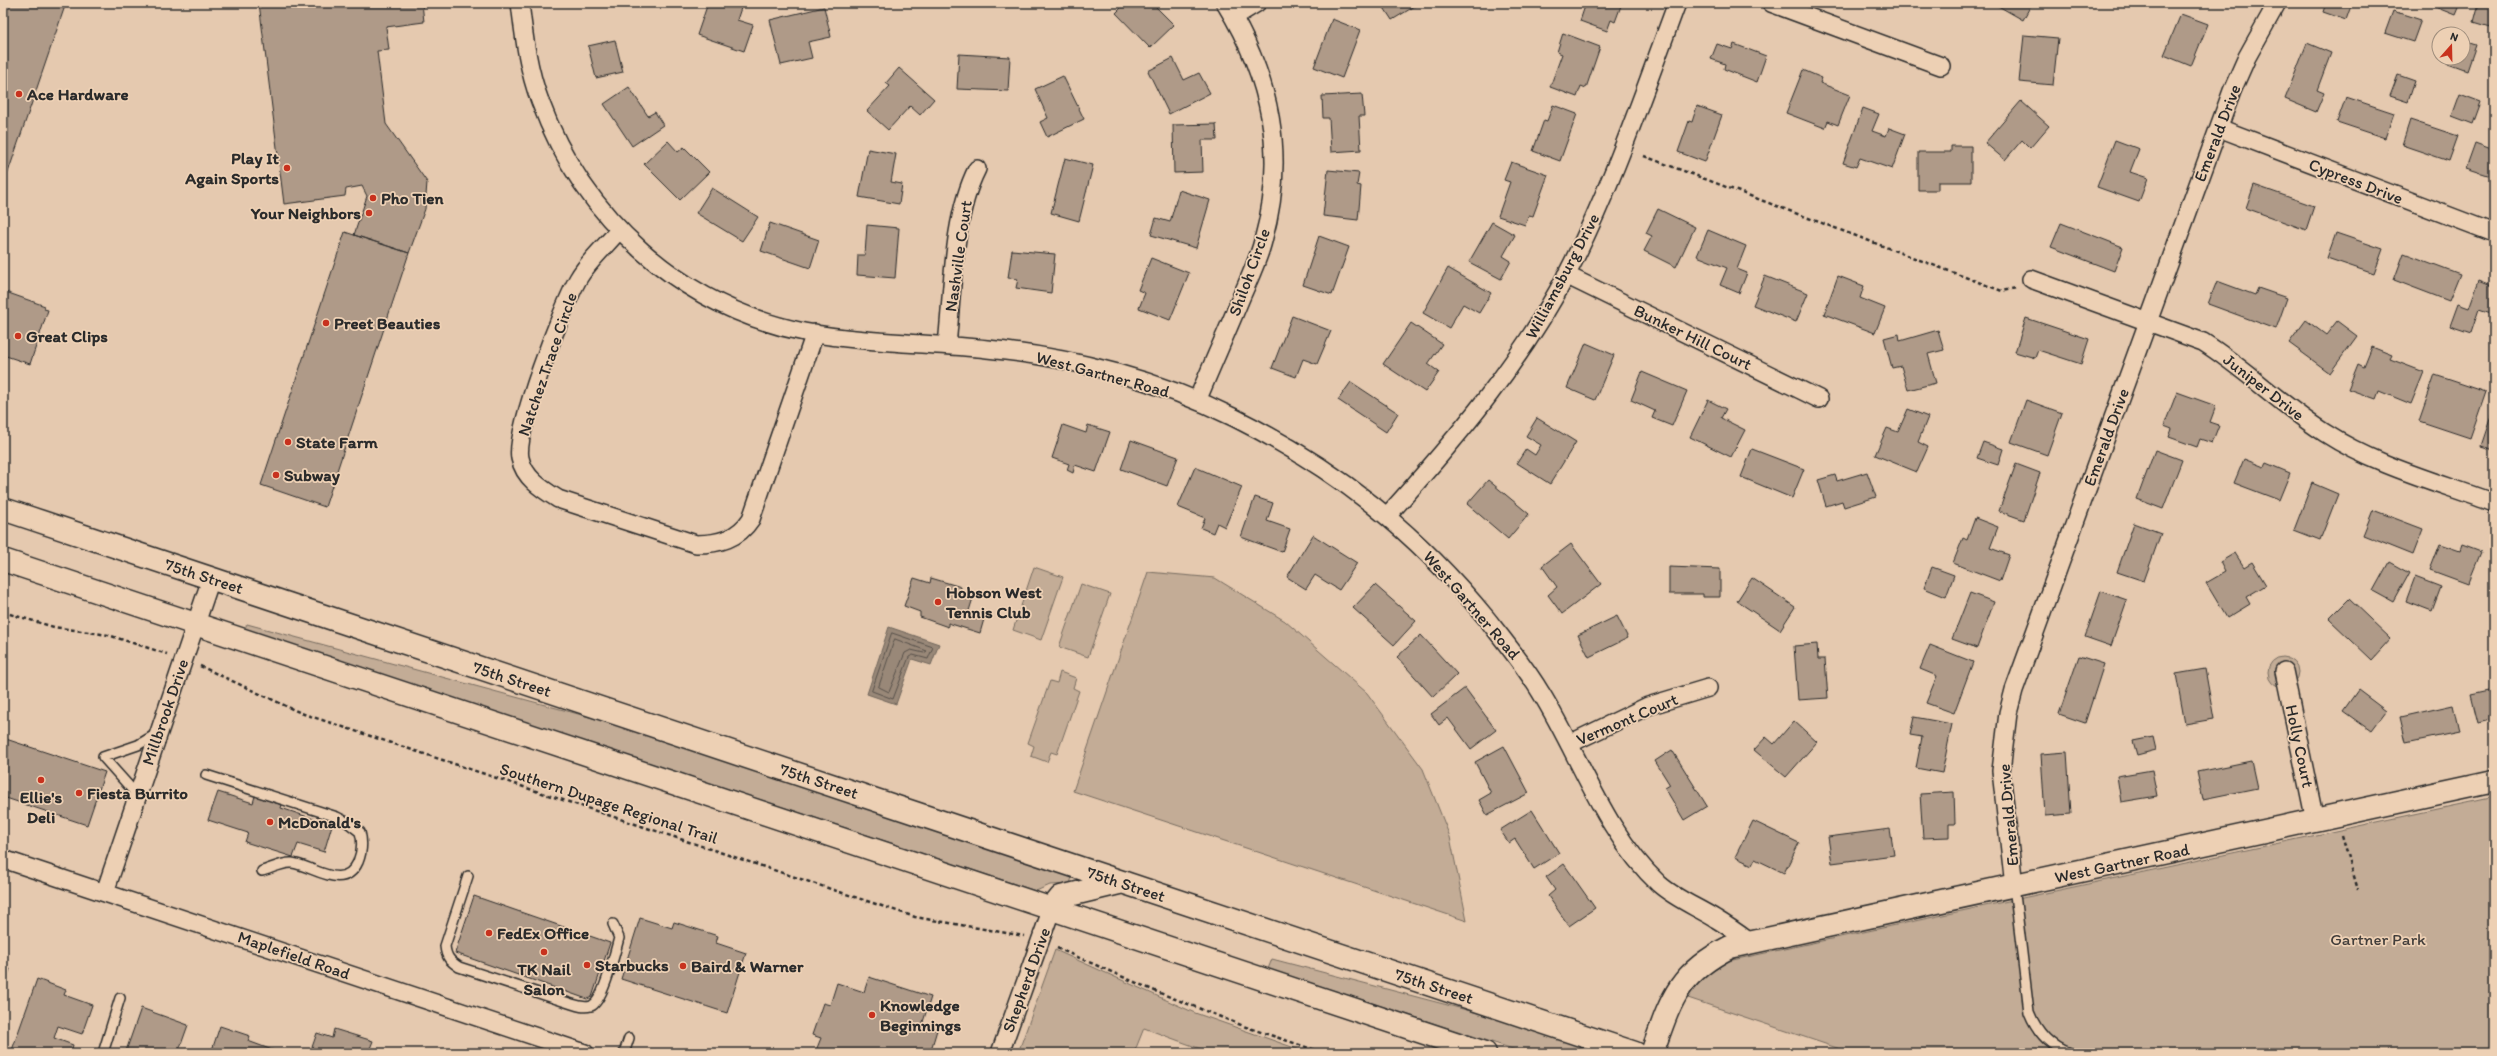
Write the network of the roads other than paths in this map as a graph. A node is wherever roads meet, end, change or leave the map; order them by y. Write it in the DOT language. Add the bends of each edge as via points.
graph roads {
  1 [pos="520,3"];
  2 [pos="1257,3"];
  3 [pos="1677,3"];
  4 [pos="1771,3"];
  5 [pos="2277,3"];
  6 [pos="1229,10"];
  7 [pos="1941,66"];
  8 [pos="2219,128"];
  9 [pos="977,168"];
  10 [pos="619,230"];
  11 [pos="2494,233"];
  12 [pos="1566,275"];
  13 [pos="2026,283"];
  14 [pos="2148,322"];
  15 [pos="815,333"];
  16 [pos="947,346"];
  17 [pos="1819,399"];
  18 [pos="1197,401"];
  19 [pos="2494,503"];
  20 [pos="3,510"];
  21 [pos="1388,515"];
  22 [pos="3,560"];
  23 [pos="211,578"];
  24 [pos="195,624"];
  25 [pos="2284,671"];
  26 [pos="1708,688"];
  27 [pos="158,733"];
  28 [pos="1569,744"];
  29 [pos="206,775"];
  30 [pos="2494,781"];
  31 [pos="137,795"];
  32 [pos="2315,821"];
  33 [pos="3,858"];
  34 [pos="262,871"];
  35 [pos="468,876"];
  36 [pos="1122,882"];
  37 [pos="2014,886"];
  38 [pos="105,892"];
  39 [pos="1052,908"];
  40 [pos="613,924"];
  41 [pos="1750,942"];
  42 [pos="120,998"];
  43 [pos="629,1038"];
  44 [pos="103,1053"];
  45 [pos="585,1053"];
  46 [pos="624,1053"];
  47 [pos="1000,1053"];
  48 [pos="1485,1053"];
  49 [pos="1635,1053"];
  50 [pos="1652,1053"];
  51 [pos="2069,1053"];
  1 -- 10 [label="street, West Gartner Road" via="529,64 556,140 588,192"];
  2 -- 6 [label="street"];
  3 -- 12 [label="street, Williamsburg Drive" via="1608,187"];
  4 -- 7 [label="street"];
  5 -- 8 [label="street, Emerald Drive" via="2247,57"];
  6 -- 18 [label="street, Shiloh Circle" via="1251,49 1266,95 1274,160 1271,208 1261,249"];
  8 -- 11 [label="street, Cypress Drive"];
  8 -- 14 [label="street, Emerald Drive"];
  9 -- 16 [label="street, Nashville Court" via="968,188 960,219"];
  10 -- 15 [label="street, West Gartner Road" via="666,271 716,301 774,324"];
  10 -- 15 [label="street, Natchez Trace Circle" via="579,278 563,307 523,426 520,457 526,472 538,486 558,499 696,544 711,544 736,536 751,519"];
  12 -- 17 [label="street, Bunker Hill Court"];
  12 -- 21 [label="street, Williamsburg Drive" via="1531,336 1496,387 1446,450"];
  13 -- 14 [label="street, Juniper Drive"];
  14 -- 19 [label="street, Juniper Drive" via="2203,342 2227,357 2294,412 2351,449"];
  14 -- 37 [label="street, Emerald Drive" via="2024,661 2008,713 2001,771"];
  15 -- 16 [label="street, West Gartner Road"];
  16 -- 18 [label="street, West Gartner Road" via="1060,360 1132,378"];
  18 -- 21 [label="street, West Gartner Road" via="1232,416 1298,452"];
  20 -- 23 [label="main road, 75th Street"];
  21 -- 28 [label="street, West Gartner Road" via="1452,576 1523,664"];
  22 -- 24 [label="main road"];
  23 -- 24 [label="street, Millbrook Drive"];
  23 -- 36 [label="main road, 75th Street"];
  24 -- 27 [label="street, Millbrook Drive"];
  24 -- 39 [label="main road"];
  25 -- 32 [label="street, Holly Court"];
  26 -- 28 [label="street, Vermont Court" via="1648,706"];
  27 -- 31 [label="street, Millbrook Drive"];
  27 -- 31 [label="lane" via="138,745 103,757"];
  28 -- 41 [label="street, West Gartner Road" via="1630,850 1646,870 1679,899 1713,917"];
  29 -- 34 [label="lane" via="337,817 360,832 361,851 355,868 348,873 337,877 318,874 292,863"];
  30 -- 32 [label="main road, West Gartner Road"];
  31 -- 38 [label="street, Millbrook Drive"];
  32 -- 37 [label="main road, West Gartner Road"];
  33 -- 38 [label="street, Maplefield Road"];
  35 -- 40 [label="lane" via="445,946 450,960 459,966 572,1004 591,1006 602,992 619,938"];
  36 -- 39 [label="main road" via="1061,897"];
  36 -- 49 [label="main road, 75th Street"];
  37 -- 41 [label="main road, West Gartner Road"];
  37 -- 51 [label="lane" via="2029,1012 2035,1028 2059,1050"];
  38 -- 45 [label="street, Maplefield Road"];
  39 -- 47 [label="street, Shepherd Drive"];
  39 -- 48 [label="main road"];
  41 -- 50 [label="main road, West Gartner Road" via="1730,947 1687,976 1670,1005"];
  42 -- 44 [label="lane"];
  43 -- 46 [label="lane"];
}
